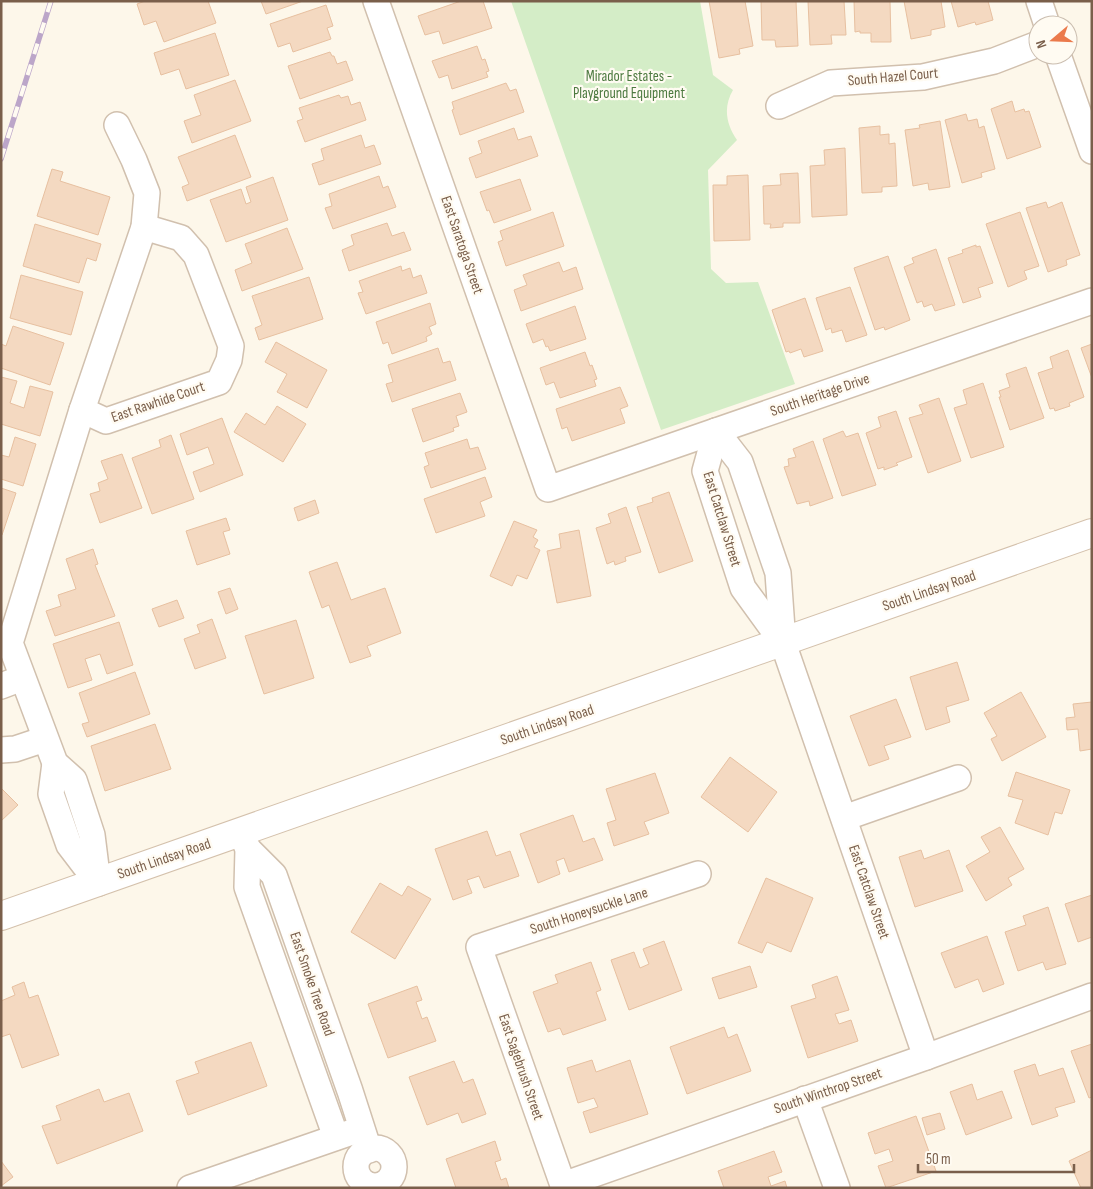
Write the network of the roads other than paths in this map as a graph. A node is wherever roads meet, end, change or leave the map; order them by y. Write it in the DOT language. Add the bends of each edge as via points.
graph roads {
  1 [pos="376,1"];
  2 [pos="1039,1"];
  3 [pos="1044,15"];
  4 [pos="1028,48"];
  5 [pos="1062,65"];
  6 [pos="779,106"];
  7 [pos="117,125"];
  8 [pos="1092,151"];
  9 [pos="144,227"];
  10 [pos="1092,301"];
  11 [pos="82,410"];
  12 [pos="716,431"];
  13 [pos="548,489"];
  14 [pos="1092,534"];
  15 [pos="783,642"];
  16 [pos="12,682"];
  17 [pos="45,739"];
  18 [pos="1,750"];
  19 [pos="958,778"];
  20 [pos="844,818"];
  21 [pos="244,840"];
  22 [pos="698,874"];
  23 [pos="98,883"];
  24 [pos="1,916"];
  25 [pos="479,947"];
  26 [pos="1092,996"];
  27 [pos="926,1057"];
  28 [pos="805,1099"];
  29 [pos="336,1137"];
  30 [pos="365,1139"];
  31 [pos="396,1181"];
  32 [pos="366,1186"];
  33 [pos="563,1186"];
  34 [pos="190,1188"];
  35 [pos="837,1188"];
  1 -- 13 [label="street, East Saratoga Street"];
  2 -- 3 [label="street"];
  4 -- 6 [label="street, South Hazel Court" via="994,61 923,77 831,83"];
  5 -- 8 [label="street"];
  7 -- 9 [label="street" via="147,193"];
  9 -- 11 [label="street"];
  9 -- 11 [label="street, East Rawhide Court" via="181,238 196,254 231,346 229,360 219,382 106,421"];
  10 -- 12 [label="street, South Heritage Drive"];
  11 -- 16 [label="street" via="10,644"];
  12 -- 13 [label="street, South Heritage Drive"];
  12 -- 15 [label="street, East Catclaw Street" via="740,462 778,573"];
  12 -- 15 [label="street, East Catclaw Street" via="705,471 744,588"];
  14 -- 15 [label="main road, South Lindsay Road"];
  15 -- 20 [label="street, East Catclaw Street"];
  15 -- 21 [label="main road, South Lindsay Road"];
  16 -- 17 [label="street"];
  17 -- 18 [label="street"];
  17 -- 23 [label="street" via="55,763 50,794 69,845"];
  19 -- 20 [label="street"];
  20 -- 27 [label="street, East Catclaw Street"];
  21 -- 23 [label="main road, South Lindsay Road"];
  21 -- 29 [label="street, East Smoke Tree Road" via="247,887"];
  21 -- 30 [label="street, East Smoke Tree Road" via="274,875"];
  22 -- 25 [label="street, South Honeysuckle Lane"];
  23 -- 24 [label="main road, South Lindsay Road"];
  25 -- 33 [label="street, East Sagebrush Street"];
  26 -- 27 [label="street, South Winthrop Street"];
  27 -- 28 [label="street, South Winthrop Street"];
  28 -- 33 [label="street, South Winthrop Street"];
  28 -- 35 [label="street"];
  29 -- 30 [label="street"];
  29 -- 34 [label="street"];
  30 -- 31 [label="street" via="374,1149 386,1152 393,1163"];
  30 -- 32 [label="street" via="363,1153 357,1163 358,1175"];
  31 -- 32 [label="street"];
}
